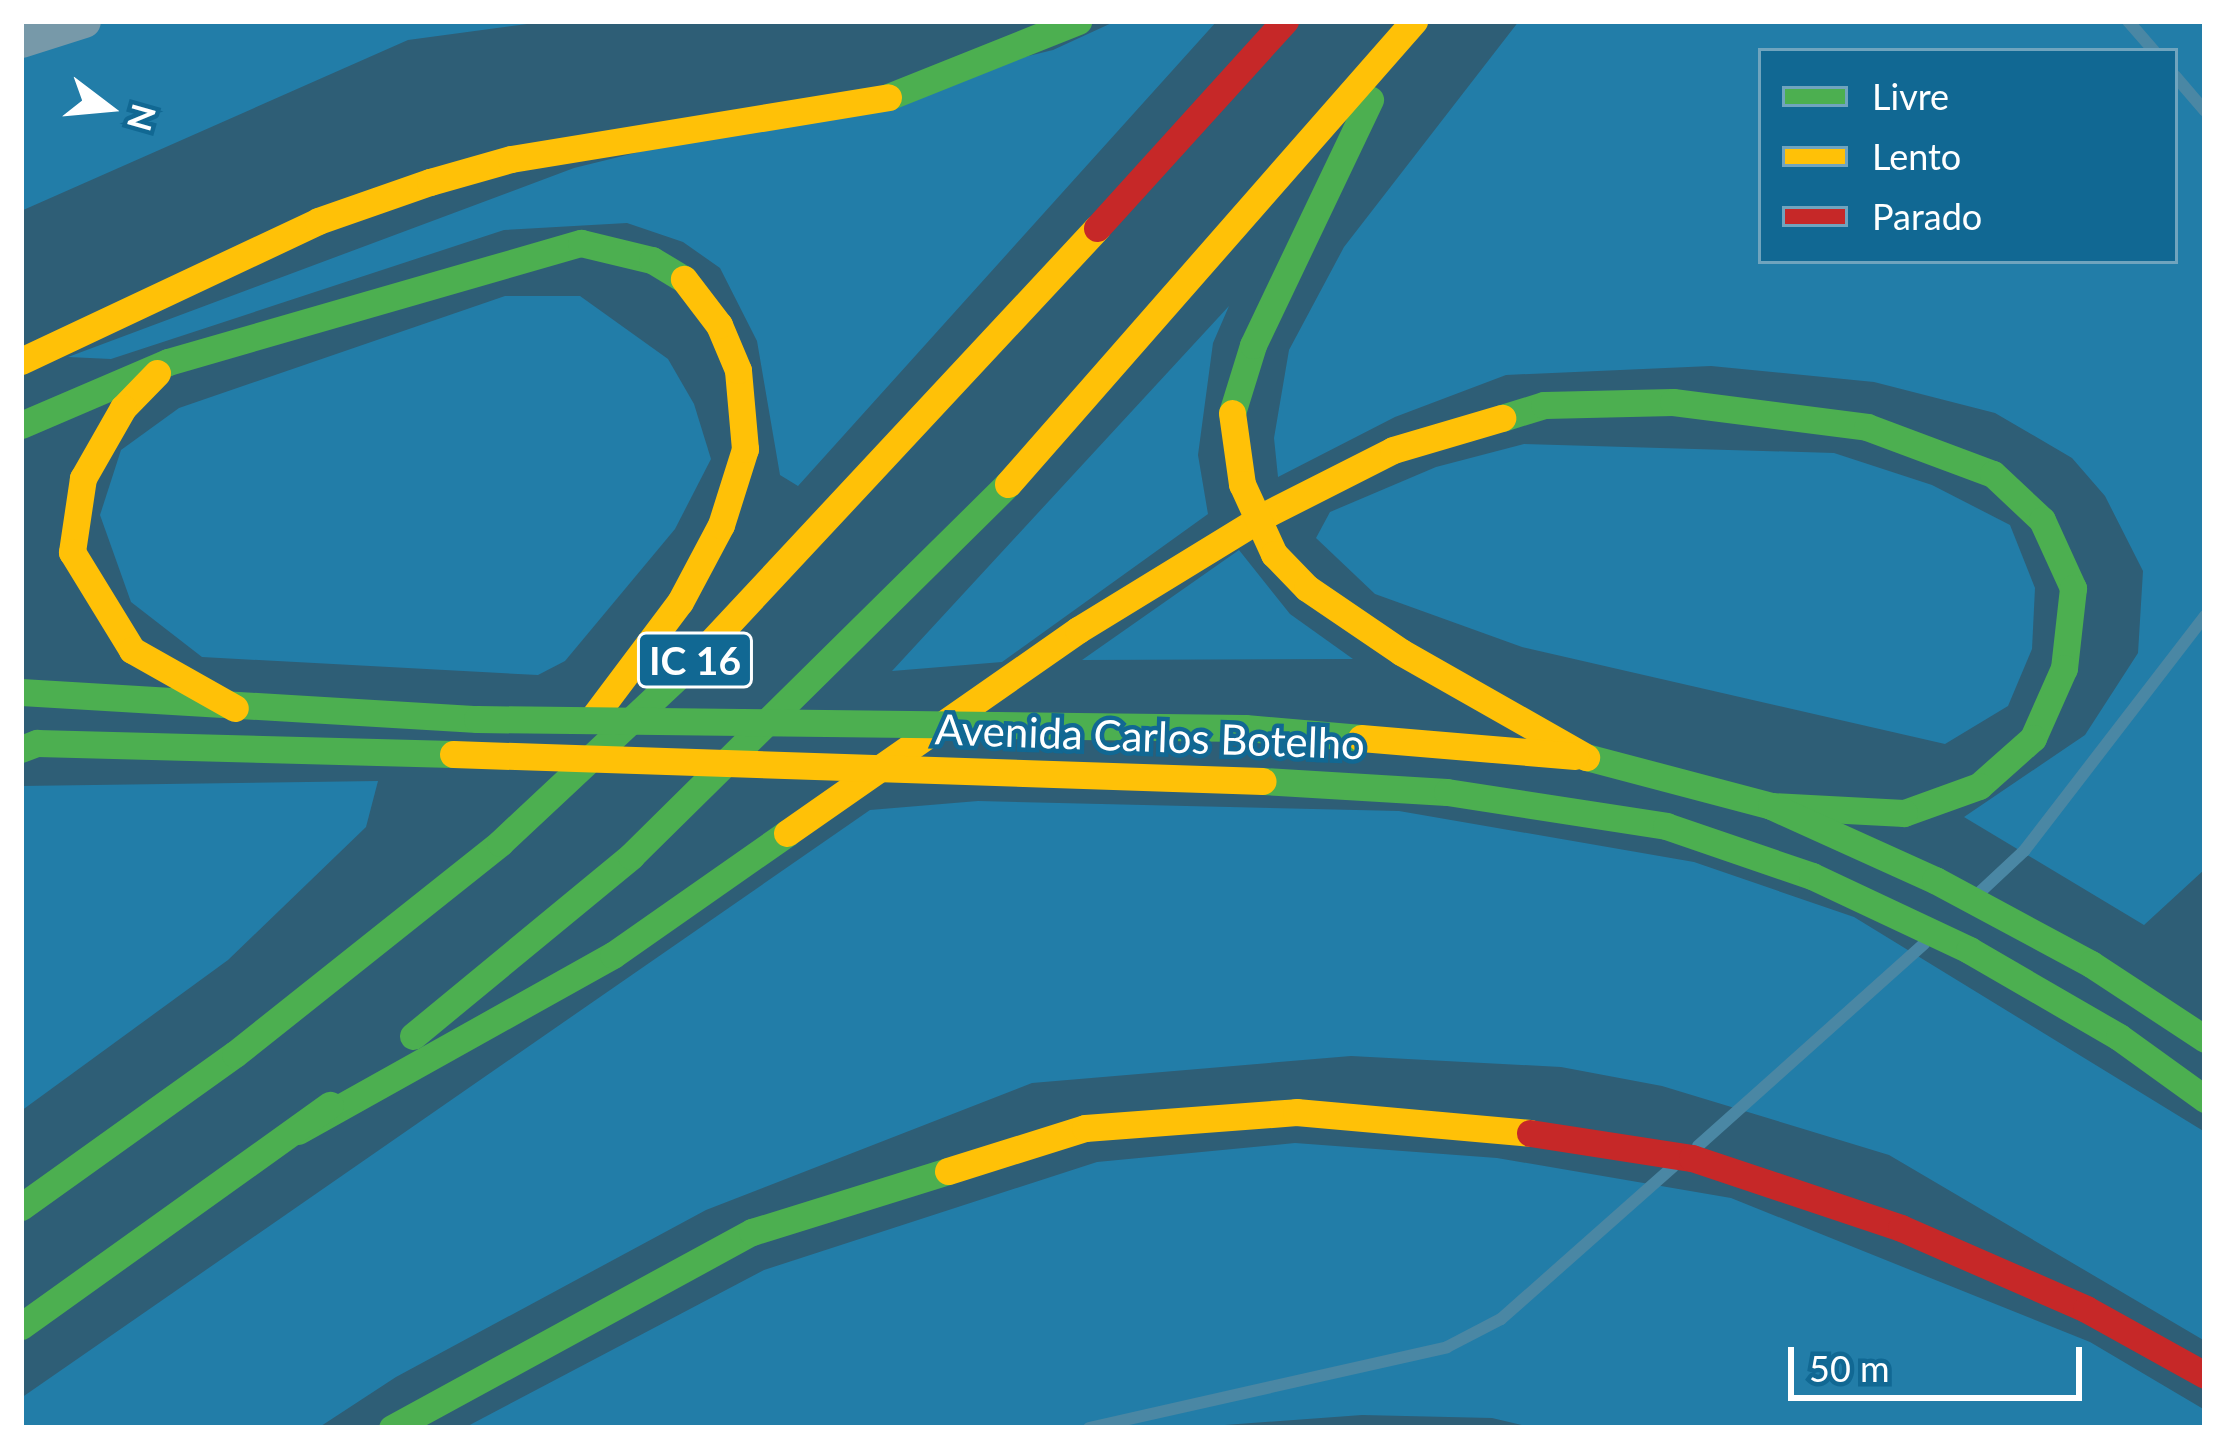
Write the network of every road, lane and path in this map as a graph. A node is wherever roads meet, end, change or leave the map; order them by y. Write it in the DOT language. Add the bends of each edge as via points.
graph roads {
  1 [pos="84,21"];
  2 [pos="1078,21"];
  3 [pos="1285,21"];
  4 [pos="1408,28"];
  5 [pos="21,41"];
  6 [pos="21,362"];
  7 [pos="168,362"];
  8 [pos="21,425"];
  9 [pos="21,692"];
  10 [pos="235,708"];
  11 [pos="21,749"];
  12 [pos="1586,757"];
  13 [pos="1771,806"];
  14 [pos="500,843"];
  15 [pos="2205,1039"];
  16 [pos="2205,1100"];
  17 [pos="298,1131"];
  18 [pos="21,1207"];
  19 [pos="21,1326"];
  20 [pos="2205,1375"];
  21 [pos="392,1428"];
  1 -- 5 [label="street"];
  2 -- 6 [label="main road" via="894,96 511,159 430,182 319,221"];
  3 -- 14 [label="main road, IC 16" via="745,614"];
  4 -- 12 [label="main road, bridge" via="1253,345 1232,413 1242,484 1274,554 1307,588 1401,652"];
  4 -- 17 [label="main road, IC 16" via="1002,490 831,667 631,856"];
  7 -- 8 [label="main road"];
  7 -- 10 [label="main road" via="122,408 83,478 73,552 132,650"];
  7 -- 14 [label="main road" via="581,243 652,260 686,280 719,325 738,370 745,449 721,525 680,602"];
  9 -- 10 [label="main road, Avenida Carlos Botelho"];
  10 -- 12 [label="main road, Avenida Carlos Botelho, bridge" via="477,719 1246,728"];
  11 -- 16 [label="main road, Avenida Carlos Botelho, bridge" via="37,743 1334,783 1646,823 1812,876 1949,940 2119,1037"];
  12 -- 13 [label="main road, Avenida Carlos Botelho"];
  13 -- 15 [label="main road, Avenida Carlos Botelho" via="1990,908"];
  13 -- 17 [label="main road" via="1904,813 1979,786 2033,738 2065,668 2073,588 2042,520 1993,474 1868,427 1673,402 1544,405 1393,450 1267,514 1078,630 613,955"];
  14 -- 18 [label="main road, IC 16" via="235,1054"];
  17 -- 19 [label="main road, IC 16"];
  20 -- 21 [label="main road" via="2086,1309 1900,1228 1692,1158 1487,1126 1296,1112 1085,1128 752,1232"];
}
